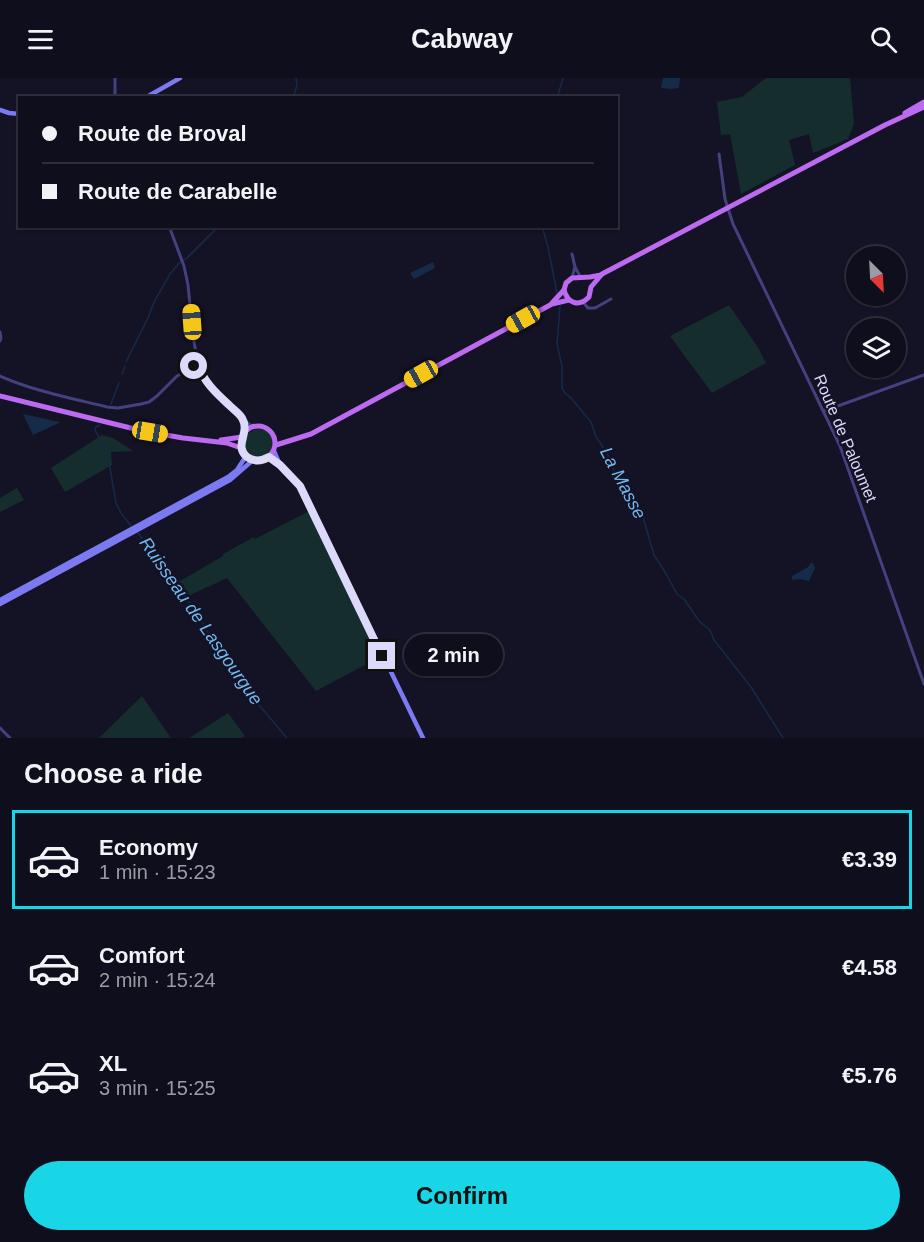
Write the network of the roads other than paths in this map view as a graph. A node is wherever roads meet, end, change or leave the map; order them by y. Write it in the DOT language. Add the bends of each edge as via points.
graph roads {
  1 [pos="115,78"];
  2 [pos="180,78"];
  3 [pos="115,96"];
  4 [pos="148,96"];
  5 [pos="924,102"];
  6 [pos="924,107"];
  7 [pos="0,110"];
  8 [pos="18,114"];
  9 [pos="885,125"];
  10 [pos="719,154"];
  11 [pos="727,209"];
  12 [pos="170,228"];
  13 [pos="572,254"];
  14 [pos="575,267"];
  15 [pos="603,274"];
  16 [pos="582,277"];
  17 [pos="572,278"];
  18 [pos="591,287"];
  19 [pos="564,290"];
  20 [pos="611,299"];
  21 [pos="569,300"];
  22 [pos="583,302"];
  23 [pos="552,304"];
  24 [pos="0,332"];
  25 [pos="0,341"];
  26 [pos="198,365"];
  27 [pos="924,375"];
  28 [pos="0,376"];
  29 [pos="0,396"];
  30 [pos="824,411"];
  31 [pos="243,419"];
  32 [pos="255,426"];
  33 [pos="244,435"];
  34 [pos="275,437"];
  35 [pos="294,439"];
  36 [pos="210,441"];
  37 [pos="242,448"];
  38 [pos="275,448"];
  39 [pos="246,456"];
  40 [pos="269,457"];
  41 [pos="253,460"];
  42 [pos="280,465"];
  43 [pos="0,602"];
  44 [pos="924,684"];
  45 [pos="0,728"];
  46 [pos="10,738"];
  47 [pos="423,738"];
  1 -- 3 [label="street"];
  2 -- 4 [label="main road"];
  5 -- 9 [label="main road"];
  6 -- 9 [label="main road"];
  7 -- 8 [label="main road"];
  9 -- 11 [label="main road"];
  10 -- 11 [label="street, Route de Paloumet"];
  11 -- 15 [label="main road"];
  11 -- 30 [label="street, Route de Paloumet"];
  12 -- 26 [label="street" via="188,285"];
  13 -- 14 [label="street"];
  14 -- 16 [label="street"];
  14 -- 17 [label="street"];
  15 -- 16 [label="main road"];
  15 -- 18 [label="main road"];
  16 -- 17 [label="main road"];
  16 -- 18 [label="main road"];
  17 -- 19 [label="main road"];
  18 -- 22 [label="main road" via="591,294"];
  19 -- 21 [label="main road"];
  19 -- 23 [label="main road"];
  20 -- 22 [label="street" via="594,308"];
  21 -- 22 [label="main road"];
  21 -- 23 [label="main road"];
  23 -- 35 [label="main road" via="311,434"];
  24 -- 25 [label="street"];
  26 -- 28 [label="street" via="177,376 149,402 118,408"];
  26 -- 31 [label="street" via="206,382"];
  27 -- 30 [label="street"];
  29 -- 36 [label="main road" via="143,431"];
  30 -- 44 [label="street, Route de Paloumet" via="852,477"];
  31 -- 32 [label="street"];
  31 -- 33 [label="street"];
  32 -- 33 [label="main road"];
  32 -- 34 [label="main road" via="267,428"];
  33 -- 36 [label="main road"];
  33 -- 37 [label="main road"];
  34 -- 35 [label="main road"];
  34 -- 38 [label="main road"];
  35 -- 38 [label="main road"];
  36 -- 37 [label="main road"];
  37 -- 39 [label="main road"];
  38 -- 40 [label="main road"];
  38 -- 42 [label="main road"];
  39 -- 41 [label="main road"];
  39 -- 43 [label="main road" via="228,477"];
  40 -- 41 [label="main road"];
  40 -- 42 [label="main road"];
  41 -- 43 [label="main road" via="230,480"];
  42 -- 47 [label="main road" via="304,492"];
  45 -- 46 [label="street"];
}
